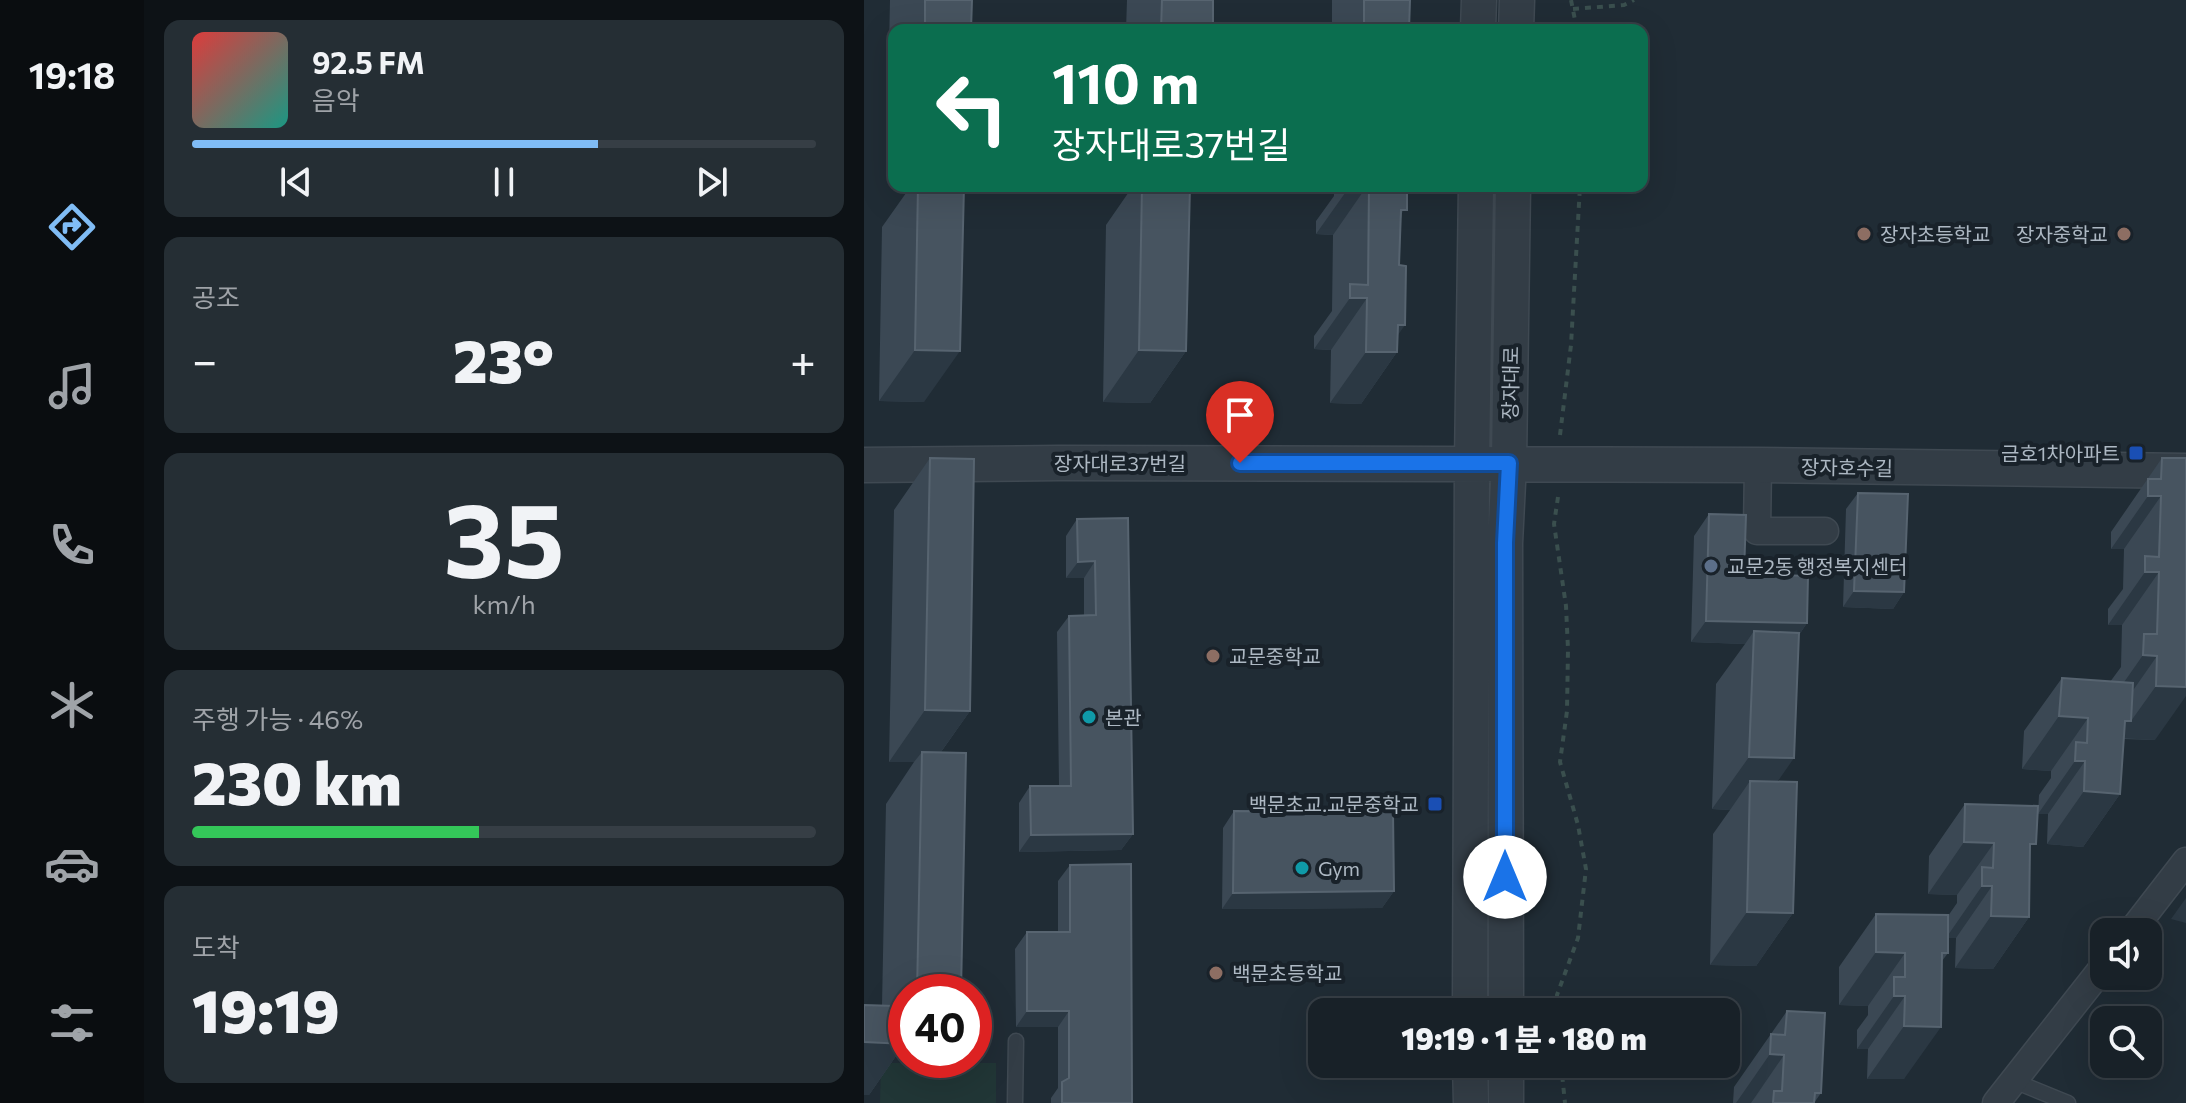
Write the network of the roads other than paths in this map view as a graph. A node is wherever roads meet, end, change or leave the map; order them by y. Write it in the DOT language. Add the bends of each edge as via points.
graph roads {
  1 [pos="1479,0"];
  2 [pos="1517,0"];
  3 [pos="1478,24"];
  4 [pos="1516,24"];
  5 [pos="1476,192"];
  6 [pos="1513,192"];
  7 [pos="1472,463"];
  8 [pos="1509,463"];
  9 [pos="864,465"];
  10 [pos="1758,465"];
  11 [pos="2186,471"];
  12 [pos="1825,531"];
  13 [pos="2186,861"];
  14 [pos="2142,918"];
  15 [pos="2090,984"];
  16 [pos="1470,998"];
  17 [pos="1506,998"];
  18 [pos="1016,1041"];
  19 [pos="1470,1078"];
  20 [pos="1506,1078"];
  21 [pos="2014,1081"];
  22 [pos="1015,1103"];
  23 [pos="1471,1103"];
  24 [pos="1506,1103"];
  25 [pos="1996,1103"];
  26 [pos="2068,1103"];
  1 -- 3 [label="street"];
  2 -- 4 [label="street"];
  5 -- 7 [label="street, 장자대로"];
  6 -- 8 [label="street, 장자대로"];
  7 -- 8 [label="street, 장자대로37번길"];
  7 -- 9 [label="street, 장자대로37번길"];
  7 -- 16 [label="street, 장자대로"];
  8 -- 10 [label="street, 장자호수길"];
  8 -- 17 [label="street, 장자대로"];
  10 -- 11 [label="street, 장자호수길"];
  10 -- 12 [label="street" via="1757,531"];
  13 -- 14 [label="street"];
  15 -- 21 [label="street"];
  18 -- 22 [label="lane"];
  19 -- 23 [label="street"];
  20 -- 24 [label="street"];
  21 -- 25 [label="street"];
  21 -- 26 [label="lane"];
}
